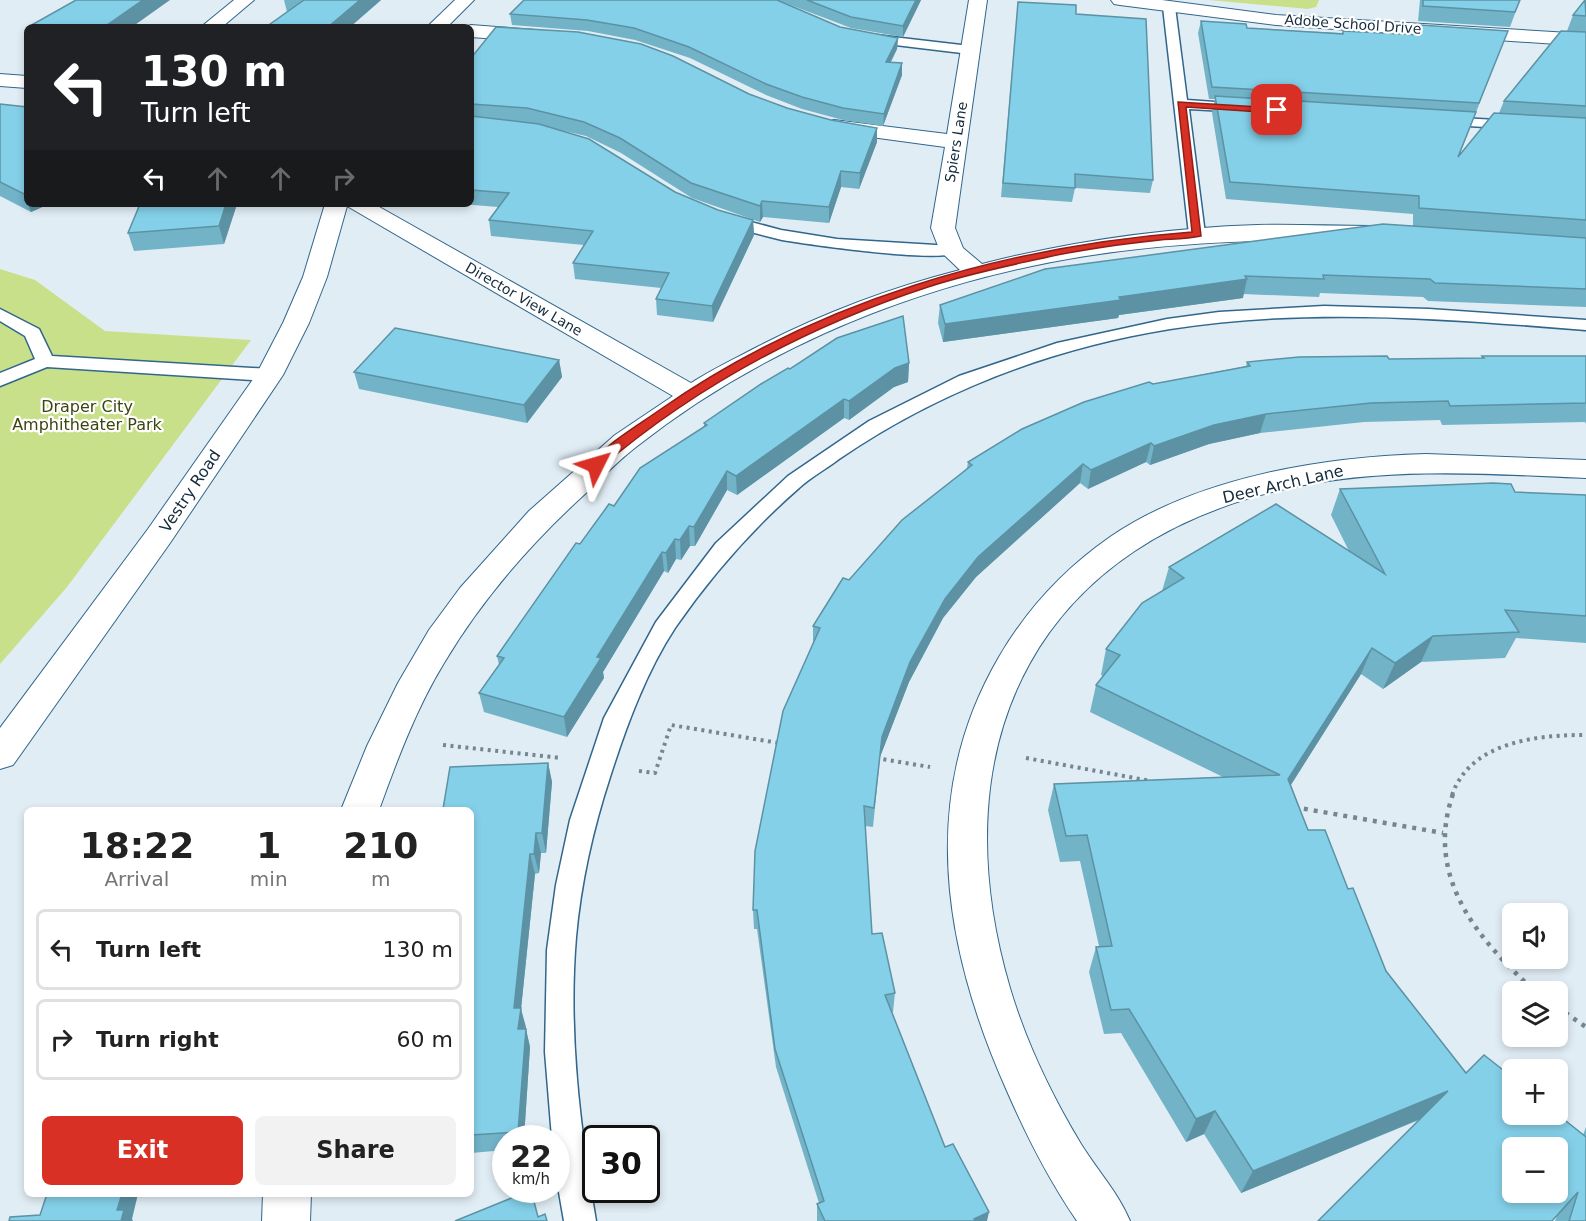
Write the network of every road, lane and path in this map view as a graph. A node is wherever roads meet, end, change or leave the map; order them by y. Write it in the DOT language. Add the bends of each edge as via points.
graph roads {
  1 [pos="245,0"];
  2 [pos="465,0"];
  3 [pos="978,0"];
  4 [pos="1120,0"];
  5 [pos="1354,3"];
  6 [pos="1169,7"];
  7 [pos="214,24"];
  8 [pos="439,24"];
  9 [pos="1358,25"];
  10 [pos="474,31"];
  11 [pos="856,36"];
  12 [pos="558,38"];
  13 [pos="1586,40"];
  14 [pos="970,50"];
  15 [pos="0,80"];
  16 [pos="24,82"];
  17 [pos="1181,104"];
  18 [pos="1253,109"];
  19 [pos="1431,120"];
  20 [pos="815,122"];
  21 [pos="1527,126"];
  22 [pos="956,142"];
  23 [pos="335,207"];
  24 [pos="362,207"];
  25 [pos="710,214"];
  26 [pos="1197,234"];
  27 [pos="1392,234"];
  28 [pos="952,251"];
  29 [pos="976,271"];
  30 [pos="0,314"];
  31 [pos="1586,325"];
  32 [pos="45,361"];
  33 [pos="269,375"];
  34 [pos="0,380"];
  35 [pos="690,394"];
  36 [pos="1586,469"];
  37 [pos="1586,735"];
  38 [pos="789,744"];
  39 [pos="443,745"];
  40 [pos="0,755"];
  41 [pos="561,758"];
  42 [pos="872,758"];
  43 [pos="1022,758"];
  44 [pos="931,767"];
  45 [pos="630,770"];
  46 [pos="1162,783"];
  47 [pos="1291,806"];
  48 [pos="361,807"];
  49 [pos="1443,833"];
  50 [pos="1524,981"];
  51 [pos="1568,1015"];
  52 [pos="1586,1027"];
  53 [pos="287,1197"];
  54 [pos="286,1221"];
  55 [pos="580,1221"];
  56 [pos="1106,1221"];
  1 -- 7 [label="street"];
  2 -- 8 [label="street"];
  3 -- 14 [label="street, Spiers Lane"];
  4 -- 6 [label="street, Adobe School Drive"];
  5 -- 9 [label="street"];
  6 -- 9 [label="street, Adobe School Drive"];
  6 -- 17 [label="lane"];
  9 -- 13 [label="street, Adobe School Drive"];
  10 -- 12 [label="street"];
  11 -- 14 [label="lane"];
  14 -- 22 [label="street, Spiers Lane"];
  15 -- 16 [label="street"];
  17 -- 18 [label="lane"];
  17 -- 26 [label="lane"];
  19 -- 21 [label="lane"];
  20 -- 22 [label="street" via="878,134"];
  22 -- 28 [label="street, Spiers Lane" via="943,228"];
  23 -- 33 [label="street, Vestry Road" via="315,278"];
  24 -- 35 [label="street, Director View Lane"];
  25 -- 28 [label="lane" via="814,241"];
  26 -- 27 [label="street"];
  26 -- 29 [label="street" via="1086,247"];
  28 -- 29 [label="street"];
  29 -- 35 [label="street" via="926,284 830,321 765,351"];
  30 -- 32 [label="lane" via="33,333"];
  31 -- 55 [label="lane" via="1336,311 1225,316 1111,334 1002,365 910,405 852,438 762,507 721,549 650,649 618,712 592,782 573,861 561,949 559,1046 568,1154"];
  32 -- 33 [label="lane"];
  32 -- 34 [label="lane"];
  33 -- 40 [label="street, Vestry Road" via="159,536"];
  35 -- 48 [label="street" via="626,439 566,491 510,548 461,612 416,682"];
  36 -- 56 [label="street, Deer Arch Lane" via="1401,465 1332,470 1244,490 1163,521 1123,544 1053,603 1024,640 1001,681 984,725 972,774 967,827 979,949 998,1015 1027,1086 1065,1162"];
  37 -- 49 [label="path" via="1518,741 1488,754 1465,772 1449,796"];
  38 -- 45 [label="path" via="671,725 655,773"];
  39 -- 41 [label="path"];
  42 -- 44 [label="path"];
  43 -- 46 [label="path"];
  47 -- 49 [label="path"];
  49 -- 50 [label="path" via="1444,857 1455,892 1475,928"];
  51 -- 52 [label="path"];
  53 -- 54 [label="street"];
}
